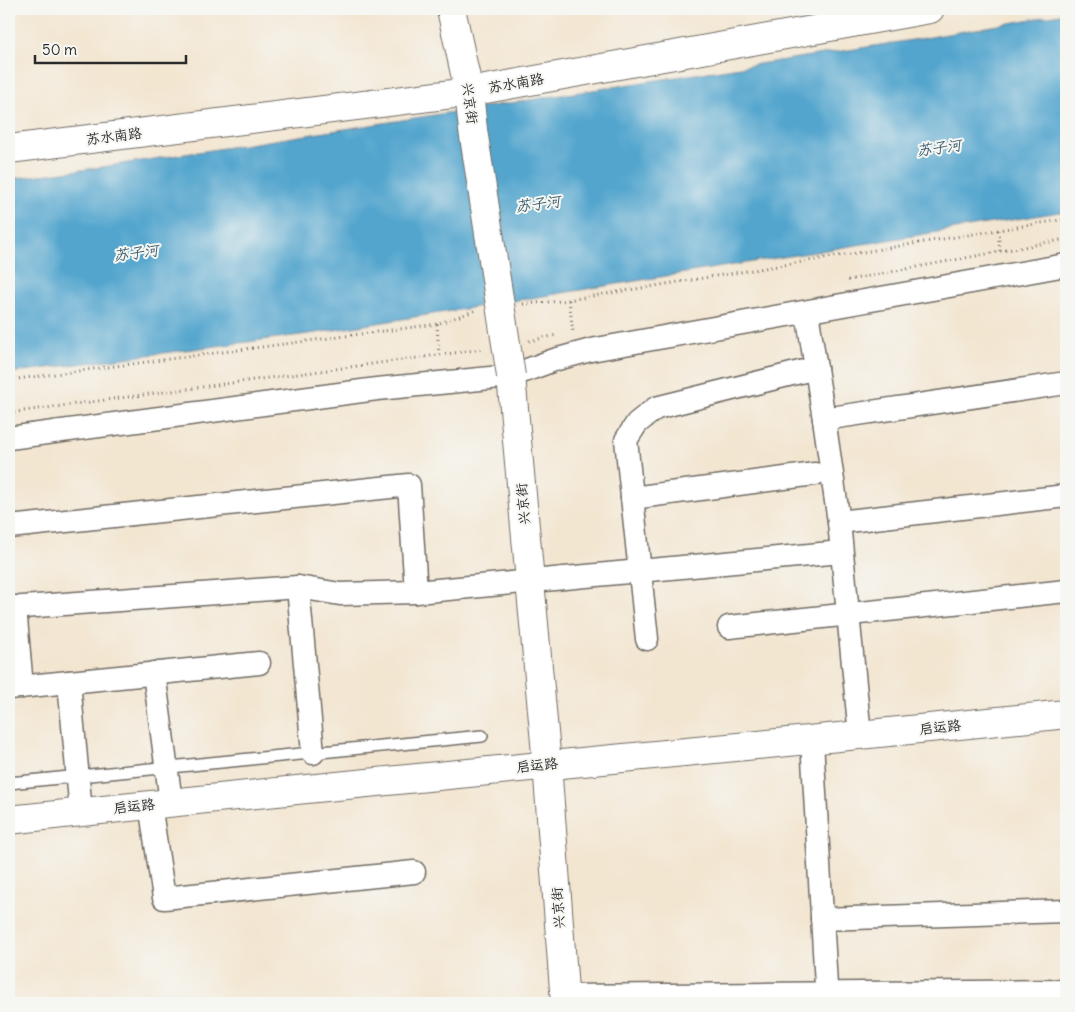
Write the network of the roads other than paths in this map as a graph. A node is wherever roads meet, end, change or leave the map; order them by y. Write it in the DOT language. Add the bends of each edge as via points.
graph roads {
  1 [pos="451,9"];
  2 [pos="930,9"];
  3 [pos="469,92"];
  4 [pos="9,149"];
  5 [pos="1066,265"];
  6 [pos="807,312"];
  7 [pos="816,368"];
  8 [pos="511,376"];
  9 [pos="1066,383"];
  10 [pos="824,419"];
  11 [pos="9,438"];
  12 [pos="815,474"];
  13 [pos="1066,496"];
  14 [pos="632,498"];
  15 [pos="838,522"];
  16 [pos="9,527"];
  17 [pos="841,552"];
  18 [pos="640,571"];
  19 [pos="530,582"];
  20 [pos="298,587"];
  21 [pos="1066,591"];
  22 [pos="416,592"];
  23 [pos="12,608"];
  24 [pos="848,614"];
  25 [pos="729,627"];
  26 [pos="647,639"];
  27 [pos="259,663"];
  28 [pos="154,674"];
  29 [pos="69,682"];
  30 [pos="15,688"];
  31 [pos="1066,714"];
  32 [pos="482,736"];
  33 [pos="860,736"];
  34 [pos="812,741"];
  35 [pos="313,753"];
  36 [pos="547,764"];
  37 [pos="167,768"];
  38 [pos="77,776"];
  39 [pos="9,783"];
  40 [pos="161,803"];
  41 [pos="81,812"];
  42 [pos="9,820"];
  43 [pos="414,872"];
  44 [pos="1066,910"];
  45 [pos="822,919"];
  46 [pos="1066,990"];
  47 [pos="827,998"];
  48 [pos="565,999"];
  1 -- 3 [label="street, 兴京街"];
  2 -- 3 [label="street, 苏水南路"];
  3 -- 4 [label="street, 苏水南路"];
  3 -- 8 [label="street, 兴京街, bridge"];
  5 -- 6 [label="street"];
  6 -- 7 [label="street"];
  6 -- 8 [label="street" via="591,350"];
  7 -- 10 [label="street"];
  7 -- 14 [label="street" via="656,408 637,423 626,440"];
  8 -- 11 [label="street" via="377,389"];
  8 -- 19 [label="street, 兴京街"];
  9 -- 10 [label="street"];
  10 -- 15 [label="street"];
  12 -- 14 [label="street"];
  13 -- 15 [label="street"];
  14 -- 18 [label="street"];
  15 -- 17 [label="street"];
  16 -- 22 [label="street" via="409,485"];
  17 -- 18 [label="street"];
  17 -- 24 [label="street"];
  18 -- 19 [label="street"];
  18 -- 26 [label="street"];
  19 -- 22 [label="street"];
  19 -- 36 [label="street, 兴京街"];
  20 -- 22 [label="street" via="340,594"];
  20 -- 23 [label="street"];
  20 -- 35 [label="street"];
  21 -- 24 [label="street"];
  23 -- 30 [label="street"];
  24 -- 25 [label="street"];
  24 -- 33 [label="street"];
  27 -- 28 [label="street"];
  28 -- 29 [label="street"];
  28 -- 37 [label="street"];
  29 -- 30 [label="street"];
  29 -- 38 [label="street"];
  31 -- 33 [label="street, 启运路"];
  32 -- 35 [label="lane"];
  33 -- 34 [label="street, 启运路"];
  34 -- 36 [label="street, 启运路"];
  34 -- 45 [label="street"];
  35 -- 37 [label="lane"];
  36 -- 40 [label="street, 启运路"];
  36 -- 48 [label="street, 兴京街"];
  37 -- 38 [label="lane"];
  37 -- 40 [label="street"];
  38 -- 39 [label="lane"];
  38 -- 41 [label="street"];
  40 -- 41 [label="street, 启运路"];
  40 -- 43 [label="street" via="164,898"];
  41 -- 42 [label="street, 启运路"];
  44 -- 45 [label="street"];
  45 -- 47 [label="street"];
  46 -- 47 [label="street"];
  47 -- 48 [label="street"];
}
